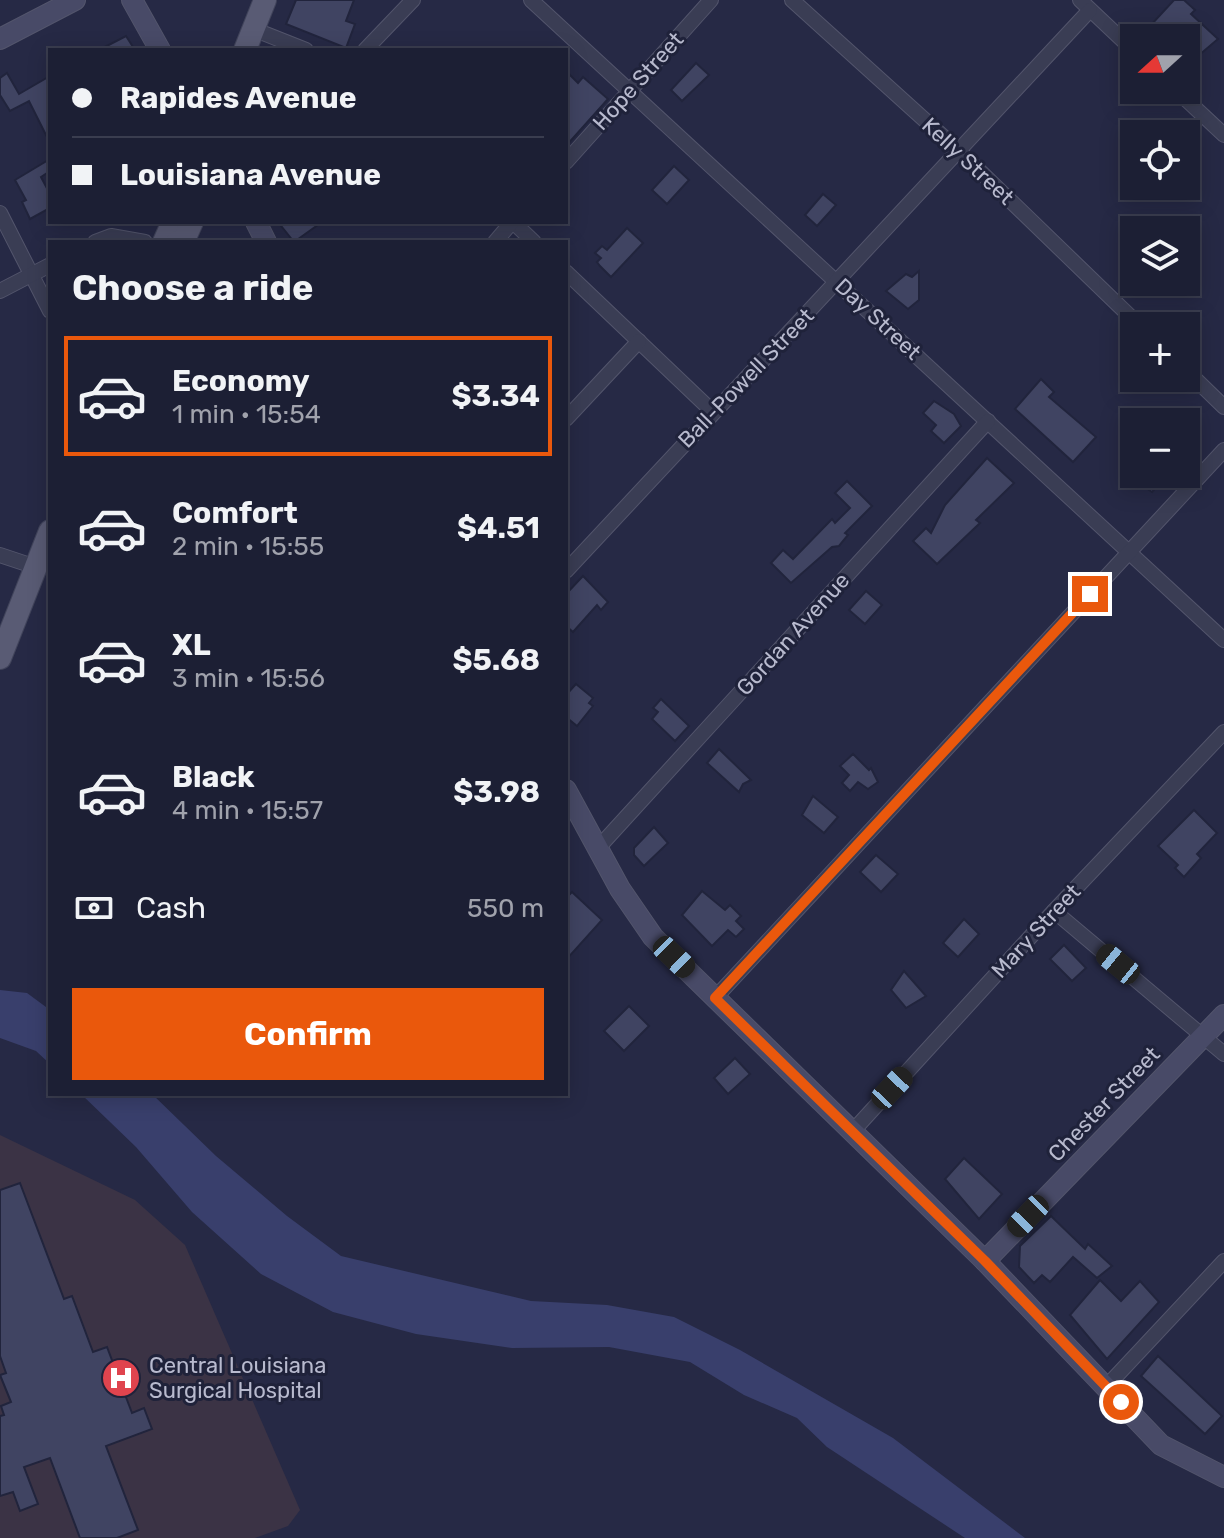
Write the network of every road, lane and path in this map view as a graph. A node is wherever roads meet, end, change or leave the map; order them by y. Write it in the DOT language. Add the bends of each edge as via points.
graph roads {
  1 [pos="75,0"];
  2 [pos="132,0"];
  3 [pos="265,0"];
  4 [pos="413,0"];
  5 [pos="531,0"];
  6 [pos="711,0"];
  7 [pos="792,0"];
  8 [pos="1085,5"];
  9 [pos="253,29"];
  10 [pos="1120,38"];
  11 [pos="0,39"];
  12 [pos="159,48"];
  13 [pos="246,48"];
  14 [pos="301,48"];
  15 [pos="367,48"];
  16 [pos="630,89"];
  17 [pos="1191,104"];
  18 [pos="1224,135"];
  19 [pos="959,151"];
  20 [pos="568,160"];
  21 [pos="0,213"];
  22 [pos="511,224"];
  23 [pos="515,224"];
  24 [pos="100,240"];
  25 [pos="134,240"];
  26 [pos="497,240"];
  27 [pos="532,240"];
  28 [pos="48,266"];
  29 [pos="568,274"];
  30 [pos="32,275"];
  31 [pos="837,281"];
  32 [pos="0,291"];
  33 [pos="48,307"];
  34 [pos="1126,312"];
  35 [pos="639,341"];
  36 [pos="1200,384"];
  37 [pos="1224,407"];
  38 [pos="712,411"];
  39 [pos="568,417"];
  40 [pos="988,421"];
  41 [pos="1224,450"];
  42 [pos="48,536"];
  43 [pos="1129,552"];
  44 [pos="0,555"];
  45 [pos="36,567"];
  46 [pos="568,569"];
  47 [pos="1224,640"];
  48 [pos="0,658"];
  49 [pos="1224,732"];
  50 [pos="568,794"];
  51 [pos="598,848"];
  52 [pos="1054,911"];
  53 [pos="715,998"];
  54 [pos="1224,1015"];
  55 [pos="1204,1036"];
  56 [pos="1224,1054"];
  57 [pos="852,1132"];
  58 [pos="985,1261"];
  59 [pos="1224,1261"];
  60 [pos="1106,1387"];
  61 [pos="1224,1477"];
  1 -- 11 [label="main road"];
  2 -- 12 [label="main road"];
  3 -- 9 [label="main road"];
  4 -- 15 [label="street"];
  5 -- 16 [label="street, Day Street"];
  6 -- 16 [label="street, Hope Street"];
  7 -- 19 [label="street, Kelly Street"];
  8 -- 10 [label="street"];
  8 -- 19 [label="street, Ball-Powell Street"];
  9 -- 13 [label="main road"];
  9 -- 14 [label="street"];
  16 -- 20 [label="street, Hope Street"];
  16 -- 31 [label="street, Day Street"];
  17 -- 18 [label="street"];
  19 -- 31 [label="street, Ball-Powell Street"];
  19 -- 34 [label="street, Kelly Street"];
  21 -- 30 [label="street"];
  22 -- 26 [label="street"];
  23 -- 27 [label="street"];
  24 -- 25 [label="street"];
  28 -- 30 [label="street"];
  29 -- 35 [label="street"];
  30 -- 32 [label="street"];
  30 -- 33 [label="street"];
  31 -- 38 [label="street, Ball-Powell Street"];
  31 -- 40 [label="street, Day Street"];
  35 -- 38 [label="street"];
  35 -- 39 [label="street"];
  36 -- 37 [label="street"];
  38 -- 46 [label="street, Ball-Powell Street"];
  40 -- 43 [label="street, Day Street"];
  40 -- 51 [label="street, Gordan Avenue"];
  41 -- 43 [label="street"];
  42 -- 45 [label="main road"];
  43 -- 47 [label="street, Day Street"];
  43 -- 53 [label="street"];
  44 -- 45 [label="street"];
  45 -- 48 [label="main road"];
  49 -- 52 [label="street, Mary Street"];
  50 -- 51 [label="main road"];
  51 -- 53 [label="main road" via="653,937"];
  52 -- 55 [label="street"];
  52 -- 57 [label="street, Mary Street"];
  53 -- 57 [label="main road"];
  54 -- 55 [label="main road, Chester Street"];
  55 -- 56 [label="street"];
  55 -- 58 [label="main road, Chester Street"];
  57 -- 58 [label="main road"];
  58 -- 60 [label="main road"];
  59 -- 60 [label="street"];
  60 -- 61 [label="main road" via="1161,1445"];
}
